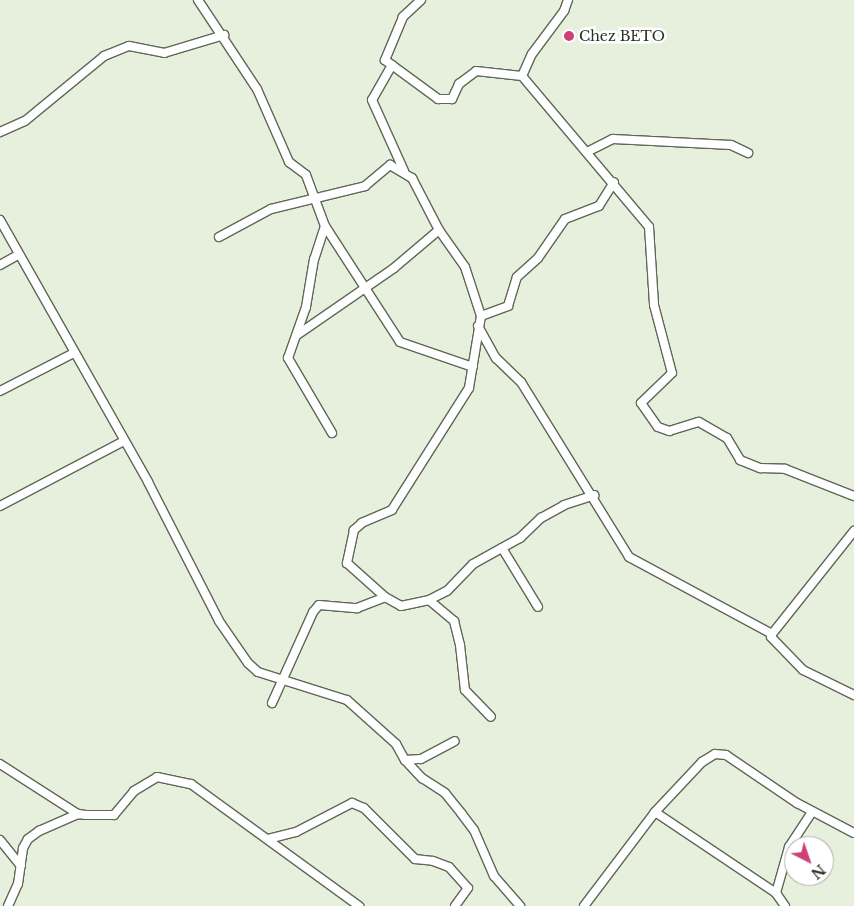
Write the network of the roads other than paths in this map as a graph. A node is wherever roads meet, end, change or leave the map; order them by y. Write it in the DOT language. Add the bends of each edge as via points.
graph roads {
  1 [pos="198,0"];
  2 [pos="421,0"];
  3 [pos="568,0"];
  4 [pos="224,35"];
  5 [pos="392,65"];
  6 [pos="522,76"];
  7 [pos="0,132"];
  8 [pos="587,152"];
  9 [pos="748,153"];
  10 [pos="405,173"];
  11 [pos="614,182"];
  12 [pos="314,197"];
  13 [pos="0,220"];
  14 [pos="325,226"];
  15 [pos="440,230"];
  16 [pos="218,237"];
  17 [pos="18,255"];
  18 [pos="0,265"];
  19 [pos="364,288"];
  20 [pos="481,316"];
  21 [pos="478,326"];
  22 [pos="296,336"];
  23 [pos="74,353"];
  24 [pos="473,367"];
  25 [pos="0,391"];
  26 [pos="332,433"];
  27 [pos="124,441"];
  28 [pos="594,495"];
  29 [pos="854,496"];
  30 [pos="0,506"];
  31 [pos="854,531"];
  32 [pos="502,548"];
  33 [pos="385,597"];
  34 [pos="429,600"];
  35 [pos="538,607"];
  36 [pos="772,634"];
  37 [pos="284,678"];
  38 [pos="854,695"];
  39 [pos="272,703"];
  40 [pos="491,717"];
  41 [pos="455,741"];
  42 [pos="405,760"];
  43 [pos="0,764"];
  44 [pos="655,812"];
  45 [pos="812,812"];
  46 [pos="78,814"];
  47 [pos="854,833"];
  48 [pos="268,839"];
  49 [pos="0,840"];
  50 [pos="21,866"];
  51 [pos="776,893"];
  52 [pos="8,906"];
  53 [pos="359,906"];
  54 [pos="455,906"];
  55 [pos="520,906"];
  56 [pos="584,906"];
  57 [pos="785,906"];
  1 -- 4 [label="street"];
  2 -- 5 [label="street" via="403,17 385,60"];
  3 -- 6 [label="street" via="564,11 532,54"];
  4 -- 7 [label="street" via="164,54 129,46 104,56 25,121"];
  4 -- 12 [label="street" via="258,89 289,162 306,175"];
  5 -- 6 [label="street" via="438,99 452,100 459,84 476,72"];
  5 -- 10 [label="street" via="372,100"];
  6 -- 8 [label="street"];
  8 -- 9 [label="street" via="613,139 731,145"];
  8 -- 11 [label="street"];
  10 -- 12 [label="street" via="390,165 365,186"];
  10 -- 15 [label="street" via="412,178"];
  11 -- 20 [label="street" via="600,206 565,219 538,258 517,277 508,306"];
  11 -- 29 [label="street" via="649,227 654,304 672,373 640,402 658,426 669,431 698,422 727,438 740,460 760,468 785,469"];
  12 -- 14 [label="street"];
  12 -- 16 [label="street" via="271,209"];
  13 -- 17 [label="street"];
  14 -- 19 [label="street"];
  14 -- 22 [label="street"];
  15 -- 19 [label="street"];
  15 -- 20 [label="street" via="465,267"];
  17 -- 18 [label="street"];
  17 -- 23 [label="street"];
  19 -- 22 [label="street"];
  19 -- 24 [label="street" via="400,342"];
  20 -- 21 [label="street"];
  21 -- 24 [label="street"];
  21 -- 28 [label="street" via="496,358 521,382"];
  22 -- 26 [label="street" via="288,358"];
  23 -- 25 [label="street"];
  23 -- 27 [label="street"];
  24 -- 33 [label="street" via="469,388 392,510 362,522 354,530 347,563"];
  27 -- 30 [label="street"];
  27 -- 37 [label="street" via="234,647 258,672"];
  28 -- 32 [label="street" via="564,505 540,518 520,538"];
  28 -- 36 [label="street" via="629,556"];
  31 -- 36 [label="street"];
  32 -- 34 [label="street" via="473,564 447,591"];
  32 -- 35 [label="street"];
  33 -- 34 [label="street" via="401,606"];
  33 -- 37 [label="street" via="357,608 320,605 313,612"];
  34 -- 40 [label="street" via="454,621 465,690"];
  36 -- 38 [label="street" via="771,637 803,670"];
  37 -- 39 [label="street"];
  37 -- 42 [label="street" via="347,700 396,744"];
  41 -- 42 [label="street" via="421,759"];
  42 -- 55 [label="street" via="422,778 445,793 461,813 474,830 494,876"];
  43 -- 46 [label="street"];
  44 -- 45 [label="street" via="702,762 715,754 726,755"];
  44 -- 51 [label="street"];
  44 -- 56 [label="street"];
  45 -- 47 [label="street"];
  45 -- 51 [label="street" via="789,847"];
  46 -- 48 [label="street" via="114,815 142,785 157,777 194,786"];
  46 -- 50 [label="street" via="28,839"];
  48 -- 53 [label="street"];
  48 -- 54 [label="street" via="296,832 352,804 358,806 415,859 450,867 468,888"];
  49 -- 50 [label="street"];
  50 -- 52 [label="street" via="15,894"];
  51 -- 57 [label="street"];
}
